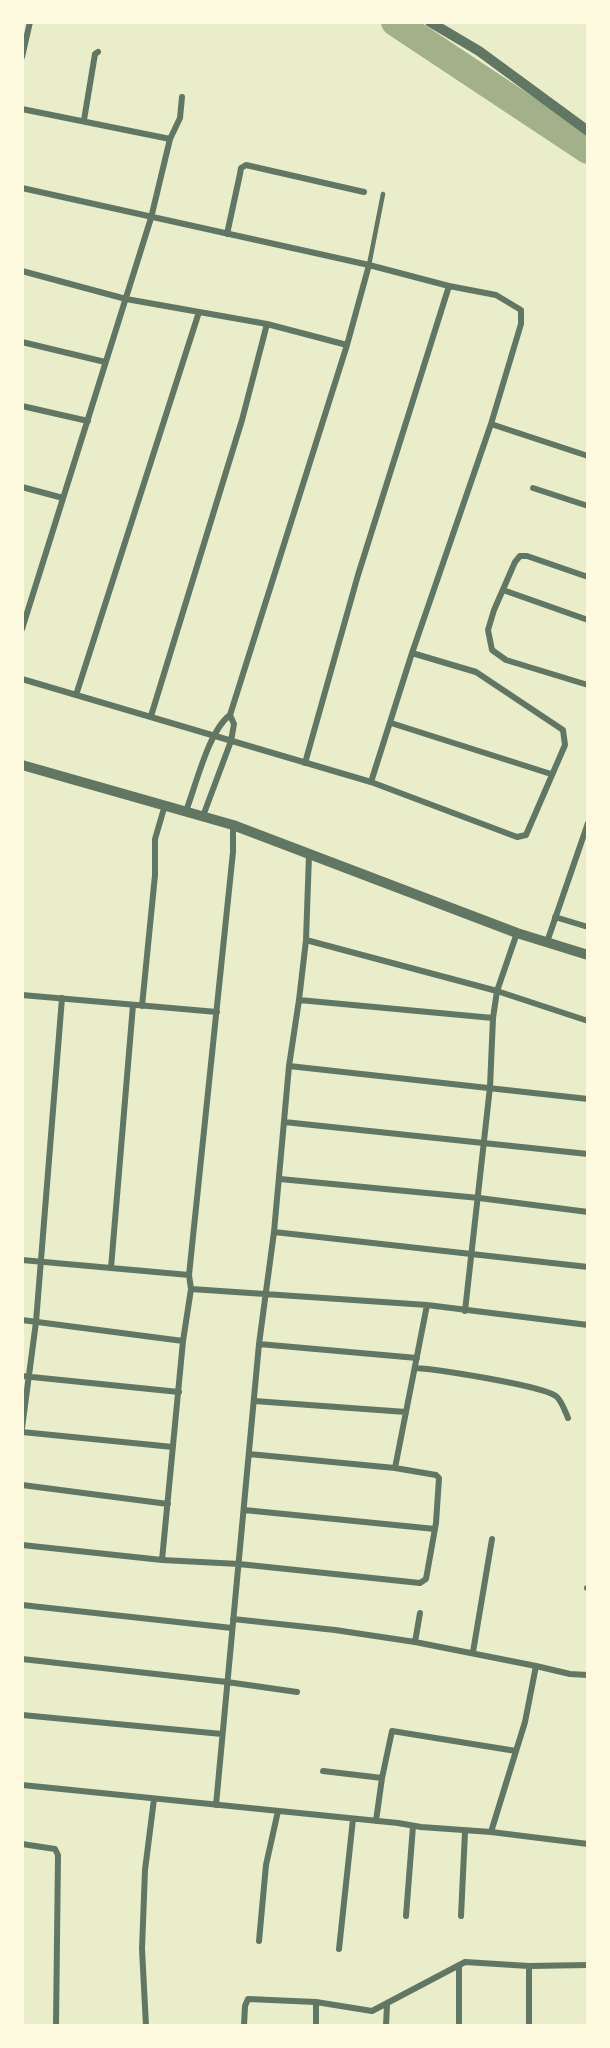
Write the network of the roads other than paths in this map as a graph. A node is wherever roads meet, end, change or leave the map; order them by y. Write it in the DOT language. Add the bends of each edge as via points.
graph roads {
  1 [pos="30,22"];
  2 [pos="430,22"];
  3 [pos="98,52"];
  4 [pos="22,57"];
  5 [pos="182,97"];
  6 [pos="22,109"];
  7 [pos="84,120"];
  8 [pos="588,131"];
  9 [pos="170,139"];
  10 [pos="22,188"];
  11 [pos="364,192"];
  12 [pos="383,194"];
  13 [pos="151,218"];
  14 [pos="227,234"];
  15 [pos="369,265"];
  16 [pos="22,271"];
  17 [pos="449,286"];
  18 [pos="126,299"];
  19 [pos="199,312"];
  20 [pos="267,324"];
  21 [pos="22,342"];
  22 [pos="347,345"];
  23 [pos="105,362"];
  24 [pos="22,406"];
  25 [pos="88,421"];
  26 [pos="491,424"];
  27 [pos="588,456"];
  28 [pos="22,487"];
  29 [pos="533,488"];
  30 [pos="63,498"];
  31 [pos="588,506"];
  32 [pos="588,577"];
  33 [pos="503,590"];
  34 [pos="588,620"];
  35 [pos="22,629"];
  36 [pos="412,653"];
  37 [pos="22,679"];
  38 [pos="588,684"];
  39 [pos="76,695"];
  40 [pos="230,715"];
  41 [pos="150,716"];
  42 [pos="391,723"];
  43 [pos="213,735"];
  44 [pos="231,741"];
  45 [pos="305,763"];
  46 [pos="22,765"];
  47 [pos="551,774"];
  48 [pos="371,782"];
  49 [pos="165,805"];
  50 [pos="186,811"];
  51 [pos="203,816"];
  52 [pos="588,822"];
  53 [pos="233,825"];
  54 [pos="309,855"];
  55 [pos="555,917"];
  56 [pos="588,927"];
  57 [pos="517,933"];
  58 [pos="306,939"];
  59 [pos="547,942"];
  60 [pos="588,955"];
  61 [pos="497,992"];
  62 [pos="22,995"];
  63 [pos="62,998"];
  64 [pos="300,1000"];
  65 [pos="133,1005"];
  66 [pos="142,1005"];
  67 [pos="217,1012"];
  68 [pos="492,1018"];
  69 [pos="588,1021"];
  70 [pos="289,1066"];
  71 [pos="490,1087"];
  72 [pos="588,1099"];
  73 [pos="284,1122"];
  74 [pos="484,1144"];
  75 [pos="588,1154"];
  76 [pos="280,1179"];
  77 [pos="479,1198"];
  78 [pos="588,1212"];
  79 [pos="274,1232"];
  80 [pos="472,1254"];
  81 [pos="22,1260"];
  82 [pos="41,1261"];
  83 [pos="588,1267"];
  84 [pos="111,1268"];
  85 [pos="189,1275"];
  86 [pos="191,1289"];
  87 [pos="266,1295"];
  88 [pos="426,1305"];
  89 [pos="465,1311"];
  90 [pos="22,1320"];
  91 [pos="36,1322"];
  92 [pos="588,1325"];
  93 [pos="183,1341"];
  94 [pos="259,1344"];
  95 [pos="417,1358"];
  96 [pos="415,1368"];
  97 [pos="26,1376"];
  98 [pos="178,1392"];
  99 [pos="254,1401"];
  100 [pos="406,1412"];
  101 [pos="568,1418"];
  102 [pos="22,1430"];
  103 [pos="173,1448"];
  104 [pos="249,1454"];
  105 [pos="394,1468"];
  106 [pos="22,1485"];
  107 [pos="168,1504"];
  108 [pos="244,1510"];
  109 [pos="435,1529"];
  110 [pos="492,1539"];
  111 [pos="22,1545"];
  112 [pos="162,1560"];
  113 [pos="239,1564"];
  114 [pos="22,1605"];
  115 [pos="420,1613"];
  116 [pos="233,1620"];
  117 [pos="232,1628"];
  118 [pos="415,1642"];
  119 [pos="472,1652"];
  120 [pos="22,1659"];
  121 [pos="536,1666"];
  122 [pos="588,1675"];
  123 [pos="228,1682"];
  124 [pos="297,1692"];
  125 [pos="22,1715"];
  126 [pos="222,1734"];
  127 [pos="516,1751"];
  128 [pos="323,1772"];
  129 [pos="382,1778"];
  130 [pos="22,1785"];
  131 [pos="153,1799"];
  132 [pos="216,1805"];
  133 [pos="278,1810"];
  134 [pos="353,1819"];
  135 [pos="376,1821"];
  136 [pos="413,1826"];
  137 [pos="465,1832"];
  138 [pos="491,1832"];
  139 [pos="22,1844"];
  140 [pos="588,1845"];
  141 [pos="406,1916"];
  142 [pos="460,1916"];
  143 [pos="259,1941"];
  144 [pos="339,1949"];
  145 [pos="459,1965"];
  146 [pos="588,1965"];
  147 [pos="529,1966"];
  148 [pos="316,2002"];
  149 [pos="387,2005"];
  150 [pos="56,2025"];
  151 [pos="146,2025"];
  152 [pos="244,2025"];
  153 [pos="316,2025"];
  154 [pos="386,2025"];
  155 [pos="459,2025"];
  156 [pos="529,2025"];
  1 -- 4 [label="street"];
  2 -- 8 [label="street" via="479,51"];
  3 -- 7 [label="street"];
  5 -- 9 [label="street" via="180,118"];
  6 -- 7 [label="street"];
  7 -- 9 [label="street"];
  9 -- 13 [label="street"];
  10 -- 13 [label="street"];
  11 -- 14 [label="street" via="246,165 241,168"];
  12 -- 15 [label="lane"];
  13 -- 14 [label="street"];
  13 -- 18 [label="street"];
  14 -- 15 [label="street"];
  15 -- 17 [label="street"];
  15 -- 22 [label="street"];
  16 -- 18 [label="street"];
  17 -- 26 [label="street" via="496,295 521,310 521,324"];
  17 -- 45 [label="street" via="358,575"];
  18 -- 19 [label="street"];
  18 -- 23 [label="street"];
  19 -- 20 [label="street"];
  19 -- 39 [label="street"];
  20 -- 22 [label="street"];
  20 -- 41 [label="street" via="242,420"];
  21 -- 23 [label="street"];
  22 -- 40 [label="street"];
  23 -- 25 [label="street"];
  24 -- 25 [label="street"];
  25 -- 30 [label="street"];
  26 -- 27 [label="street"];
  26 -- 36 [label="street"];
  28 -- 30 [label="street"];
  29 -- 31 [label="street"];
  30 -- 35 [label="street"];
  32 -- 33 [label="street" via="520,556"];
  33 -- 34 [label="street"];
  33 -- 38 [label="street" via="488,630 492,650 506,660"];
  36 -- 42 [label="street"];
  36 -- 47 [label="street" via="476,672 563,730 565,744"];
  37 -- 39 [label="street"];
  39 -- 41 [label="street"];
  40 -- 43 [label="street" via="220,722"];
  40 -- 44 [label="street" via="234,724"];
  41 -- 43 [label="street"];
  42 -- 47 [label="street"];
  42 -- 48 [label="street"];
  43 -- 44 [label="street"];
  43 -- 50 [label="street"];
  44 -- 45 [label="street"];
  44 -- 51 [label="street"];
  45 -- 48 [label="street"];
  46 -- 49 [label="street"];
  47 -- 48 [label="street" via="526,835 517,837"];
  49 -- 50 [label="street"];
  49 -- 66 [label="street" via="155,839"];
  50 -- 51 [label="street"];
  51 -- 53 [label="street"];
  52 -- 55 [label="street"];
  53 -- 54 [label="street"];
  53 -- 67 [label="street"];
  54 -- 57 [label="street"];
  54 -- 58 [label="street"];
  55 -- 56 [label="street"];
  55 -- 59 [label="street"];
  57 -- 59 [label="street"];
  57 -- 61 [label="street"];
  58 -- 61 [label="street"];
  58 -- 64 [label="street"];
  59 -- 60 [label="street"];
  61 -- 68 [label="street"];
  61 -- 69 [label="street"];
  62 -- 63 [label="street"];
  63 -- 65 [label="street"];
  63 -- 82 [label="street"];
  64 -- 68 [label="street"];
  64 -- 70 [label="street"];
  65 -- 66 [label="street"];
  65 -- 84 [label="street"];
  66 -- 67 [label="street"];
  67 -- 85 [label="street"];
  68 -- 71 [label="street"];
  70 -- 71 [label="street"];
  70 -- 73 [label="street"];
  71 -- 72 [label="street"];
  71 -- 74 [label="street"];
  73 -- 74 [label="street"];
  73 -- 76 [label="street"];
  74 -- 75 [label="street"];
  74 -- 77 [label="street"];
  76 -- 77 [label="street"];
  76 -- 79 [label="street"];
  77 -- 78 [label="street"];
  77 -- 80 [label="street"];
  79 -- 80 [label="street"];
  79 -- 87 [label="street"];
  80 -- 83 [label="street"];
  80 -- 89 [label="street"];
  81 -- 82 [label="street"];
  82 -- 84 [label="street"];
  82 -- 91 [label="street"];
  84 -- 85 [label="street"];
  85 -- 86 [label="street"];
  86 -- 87 [label="street"];
  86 -- 93 [label="street"];
  87 -- 88 [label="street"];
  87 -- 94 [label="street"];
  88 -- 89 [label="street"];
  88 -- 95 [label="street"];
  89 -- 92 [label="street"];
  90 -- 91 [label="street"];
  91 -- 93 [label="street"];
  91 -- 97 [label="street"];
  93 -- 98 [label="street"];
  94 -- 95 [label="street"];
  94 -- 99 [label="street"];
  95 -- 96 [label="street"];
  96 -- 100 [label="street"];
  96 -- 101 [label="street" via="548,1392 556,1396"];
  97 -- 98 [label="street"];
  97 -- 102 [label="street"];
  98 -- 103 [label="street"];
  99 -- 100 [label="street"];
  99 -- 104 [label="street"];
  100 -- 105 [label="street"];
  102 -- 103 [label="street"];
  103 -- 107 [label="street"];
  104 -- 105 [label="street"];
  104 -- 108 [label="street"];
  105 -- 109 [label="street" via="439,1478"];
  106 -- 107 [label="street"];
  107 -- 112 [label="street"];
  108 -- 109 [label="street"];
  108 -- 113 [label="street"];
  109 -- 113 [label="street" via="426,1579 420,1583"];
  110 -- 119 [label="street"];
  111 -- 112 [label="street"];
  112 -- 113 [label="street"];
  113 -- 116 [label="street"];
  114 -- 117 [label="street"];
  115 -- 118 [label="street"];
  116 -- 117 [label="street"];
  116 -- 118 [label="street"];
  117 -- 123 [label="street"];
  118 -- 119 [label="street"];
  119 -- 121 [label="street"];
  120 -- 123 [label="street"];
  121 -- 122 [label="street"];
  121 -- 127 [label="street"];
  123 -- 124 [label="street"];
  123 -- 126 [label="street"];
  125 -- 126 [label="street"];
  126 -- 132 [label="street"];
  127 -- 129 [label="street" via="392,1731"];
  127 -- 138 [label="street"];
  128 -- 129 [label="street"];
  129 -- 135 [label="street"];
  130 -- 131 [label="street"];
  131 -- 132 [label="street"];
  131 -- 151 [label="street" via="142,1949"];
  132 -- 133 [label="street"];
  133 -- 134 [label="street"];
  133 -- 143 [label="street" via="266,1865"];
  134 -- 135 [label="street"];
  134 -- 144 [label="street"];
  135 -- 136 [label="street"];
  136 -- 137 [label="street"];
  136 -- 141 [label="street"];
  137 -- 138 [label="street"];
  137 -- 142 [label="street"];
  138 -- 140 [label="street"];
  139 -- 150 [label="street" via="49,1847 58,1855"];
  145 -- 147 [label="street" via="465,1962"];
  145 -- 149 [label="street"];
  145 -- 155 [label="street"];
  146 -- 147 [label="street"];
  147 -- 156 [label="street"];
  148 -- 149 [label="street" via="372,2011"];
  148 -- 152 [label="street" via="248,1999"];
  148 -- 153 [label="street"];
  149 -- 154 [label="street"];
}
